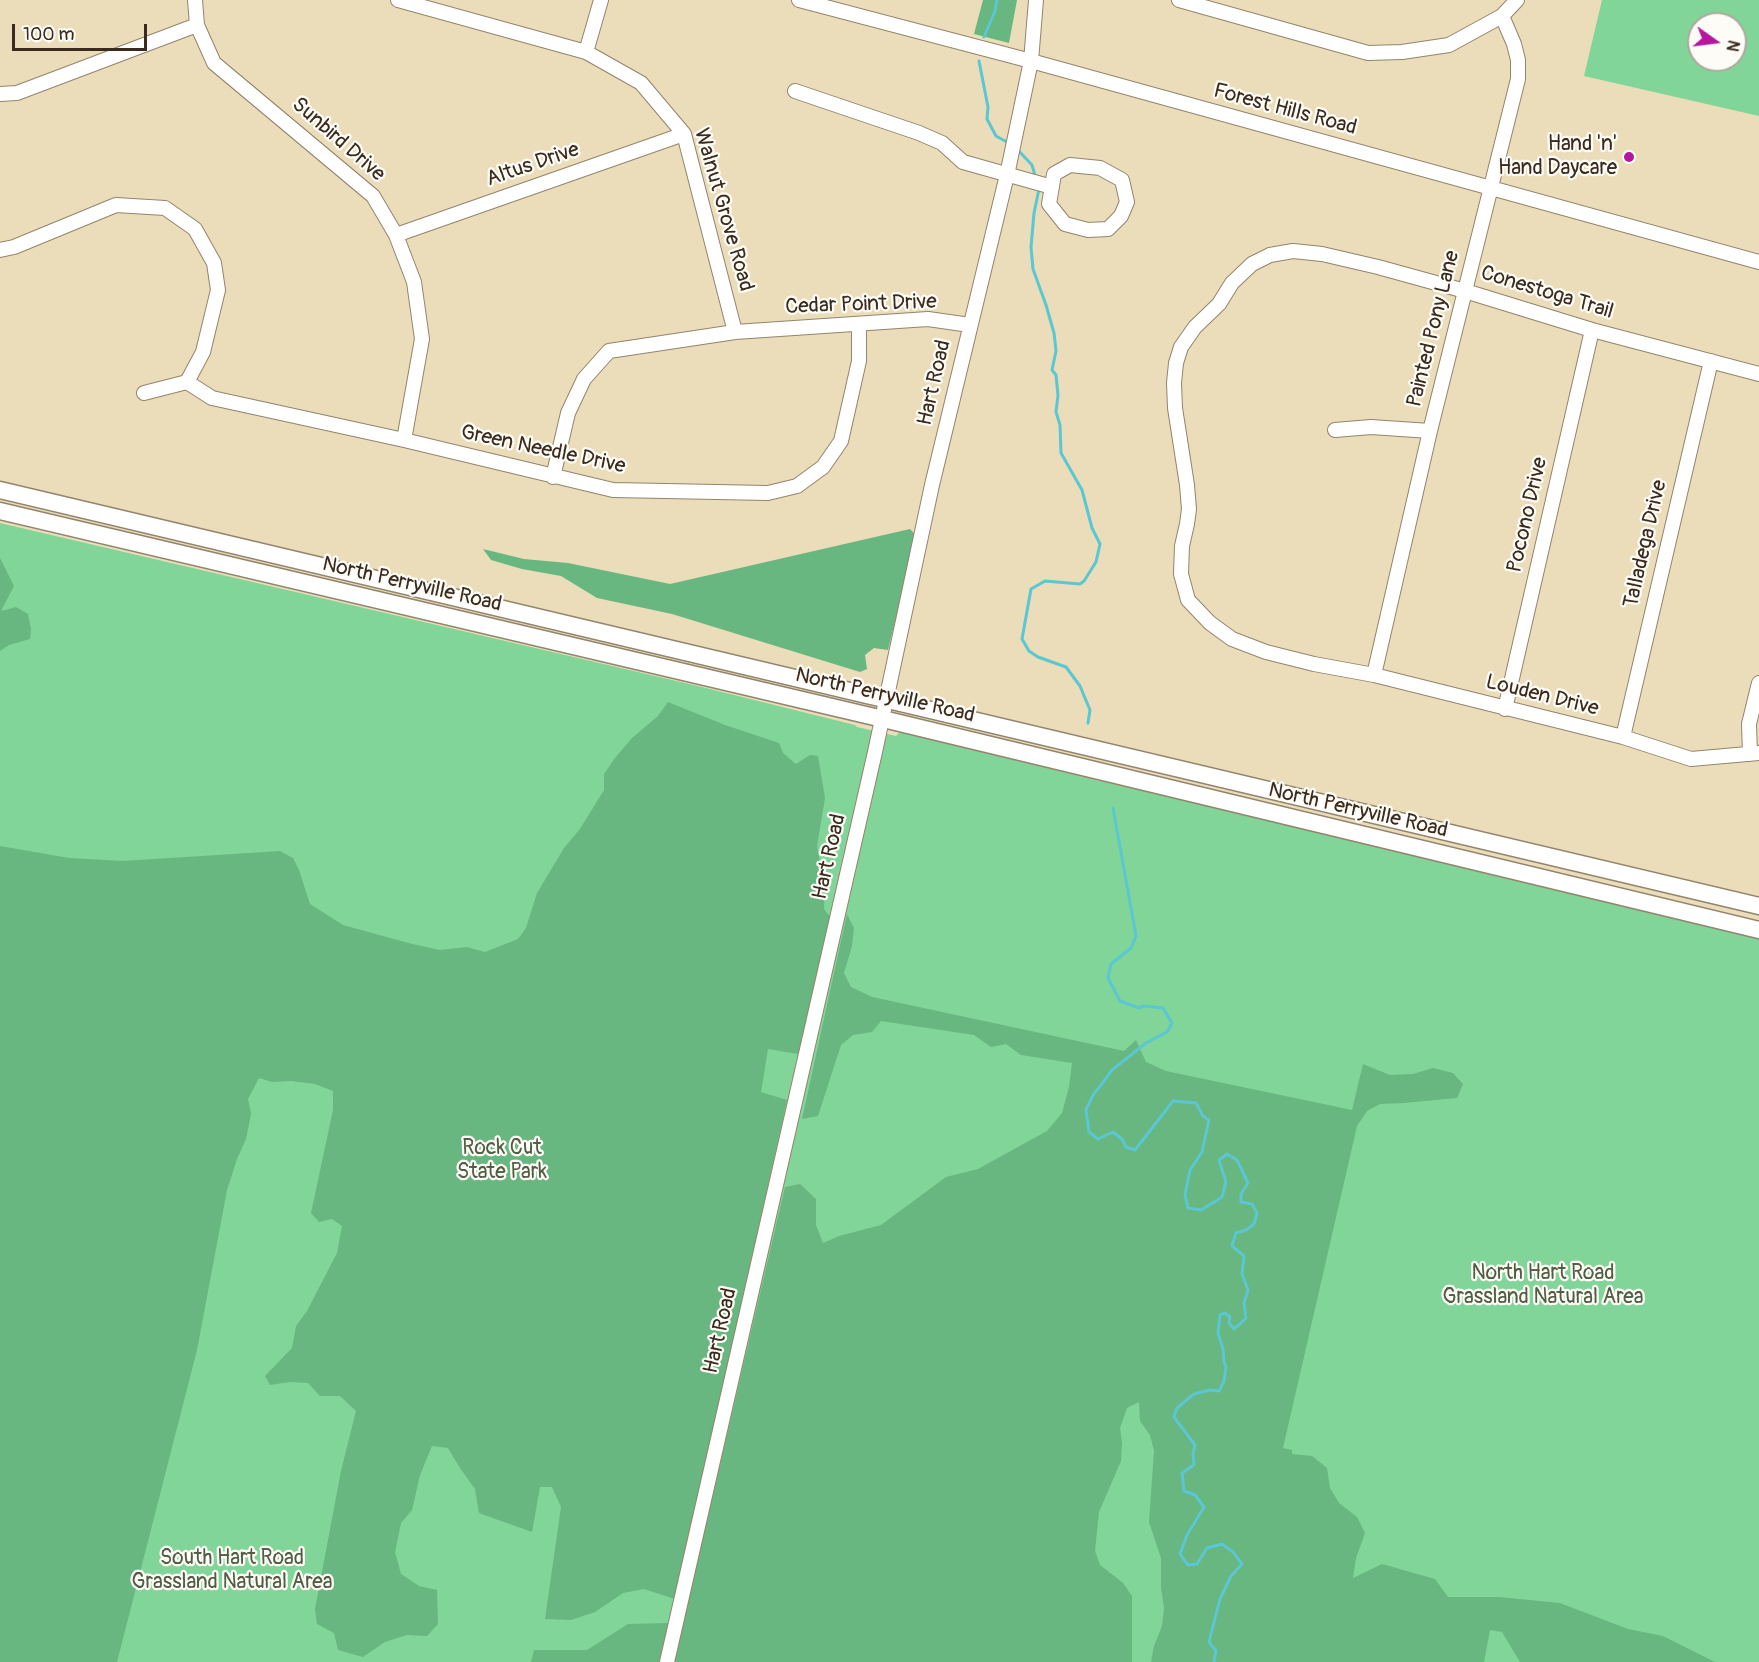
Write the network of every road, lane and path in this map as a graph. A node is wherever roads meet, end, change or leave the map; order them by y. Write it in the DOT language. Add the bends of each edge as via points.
graph roads {
  1 [pos="195,0"];
  2 [pos="398,0"];
  3 [pos="601,0"];
  4 [pos="799,0"];
  5 [pos="1036,0"];
  6 [pos="1179,0"];
  7 [pos="1517,0"];
  8 [pos="827,3"];
  9 [pos="1502,16"];
  10 [pos="198,25"];
  11 [pos="586,52"];
  12 [pos="1030,61"];
  13 [pos="795,91"];
  14 [pos="0,94"];
  15 [pos="684,134"];
  16 [pos="1007,176"];
  17 [pos="1052,186"];
  18 [pos="1490,188"];
  19 [pos="396,235"];
  20 [pos="0,250"];
  21 [pos="1759,262"];
  22 [pos="1465,291"];
  23 [pos="859,324"];
  24 [pos="970,325"];
  25 [pos="1592,330"];
  26 [pos="735,332"];
  27 [pos="1711,361"];
  28 [pos="1759,374"];
  29 [pos="187,382"];
  30 [pos="144,393"];
  31 [pos="1335,430"];
  32 [pos="1430,431"];
  33 [pos="404,440"];
  34 [pos="553,477"];
  35 [pos="0,489"];
  36 [pos="0,511"];
  37 [pos="1314,664"];
  38 [pos="1374,675"];
  39 [pos="1759,683"];
  40 [pos="886,700"];
  41 [pos="1505,709"];
  42 [pos="883,718"];
  43 [pos="1623,737"];
  44 [pos="1754,754"];
  45 [pos="1759,906"];
  46 [pos="1759,930"];
  47 [pos="667,1662"];
  1 -- 10 [label="street, Sunbird Drive"];
  2 -- 11 [label="street, Walnut Grove Road"];
  3 -- 11 [label="street"];
  4 -- 8 [label="street, Forest Hills Road"];
  5 -- 12 [label="street, Hart Road"];
  6 -- 9 [label="street" via="1368,53 1449,45"];
  7 -- 9 [label="street"];
  8 -- 12 [label="street, Forest Hills Road"];
  9 -- 18 [label="street, Painted Pony Lane" via="1518,60 1518,80"];
  10 -- 14 [label="street" via="17,93"];
  10 -- 19 [label="street, Sunbird Drive" via="214,63 373,196"];
  11 -- 15 [label="street, Walnut Grove Road" via="642,83"];
  12 -- 16 [label="street, Hart Road"];
  12 -- 18 [label="street, Forest Hills Road"];
  13 -- 16 [label="street" via="919,132 942,143 963,162"];
  15 -- 19 [label="street, Altus Drive"];
  15 -- 26 [label="street, Walnut Grove Road"];
  16 -- 17 [label="street"];
  16 -- 24 [label="street, Hart Road"];
  17 -- 17 [label="street" via="1054,174 1070,165 1100,168 1122,180 1127,202 1121,216 1108,229 1088,230 1065,224 1049,204"];
  18 -- 21 [label="street, Forest Hills Road"];
  18 -- 22 [label="street, Painted Pony Lane"];
  19 -- 33 [label="street, Sunbird Drive" via="414,282 422,339"];
  20 -- 29 [label="street" via="14,248 116,205 165,208 195,229 214,263 218,290 203,352"];
  22 -- 25 [label="street, Conestoga Trail"];
  22 -- 32 [label="street, Painted Pony Lane"];
  22 -- 37 [label="street, Conestoga Trail" via="1378,267 1293,250 1252,264 1181,347 1176,363 1174,408 1189,508 1181,574 1188,600 1232,639"];
  23 -- 24 [label="street, Cedar Point Drive" via="928,319"];
  23 -- 26 [label="street, Cedar Point Drive"];
  23 -- 34 [label="street, Green Needle Drive" via="859,361 841,441 823,467 797,486 768,493 613,490"];
  24 -- 40 [label="street, Hart Road"];
  25 -- 27 [label="street, Conestoga Trail"];
  25 -- 41 [label="street, Pocono Drive"];
  26 -- 34 [label="street, Cedar Point Drive" via="609,351 584,379 568,413"];
  27 -- 28 [label="street, Conestoga Trail"];
  27 -- 43 [label="street, Talladega Drive"];
  29 -- 30 [label="street"];
  29 -- 33 [label="street, Green Needle Drive" via="212,398"];
  31 -- 32 [label="street" via="1371,427"];
  32 -- 38 [label="street, Painted Pony Lane"];
  33 -- 34 [label="street, Green Needle Drive"];
  35 -- 40 [label="main road, North Perryville Road"];
  36 -- 42 [label="main road, North Perryville Road"];
  37 -- 38 [label="street, Louden Drive"];
  38 -- 41 [label="street, Louden Drive"];
  39 -- 44 [label="street" via="1749,724"];
  40 -- 42 [label="street, Hart Road"];
  40 -- 45 [label="main road, North Perryville Road"];
  41 -- 43 [label="street, Louden Drive"];
  42 -- 46 [label="main road, North Perryville Road"];
  42 -- 47 [label="street, Hart Road"];
  43 -- 44 [label="street, Louden Drive" via="1691,759"];
}
